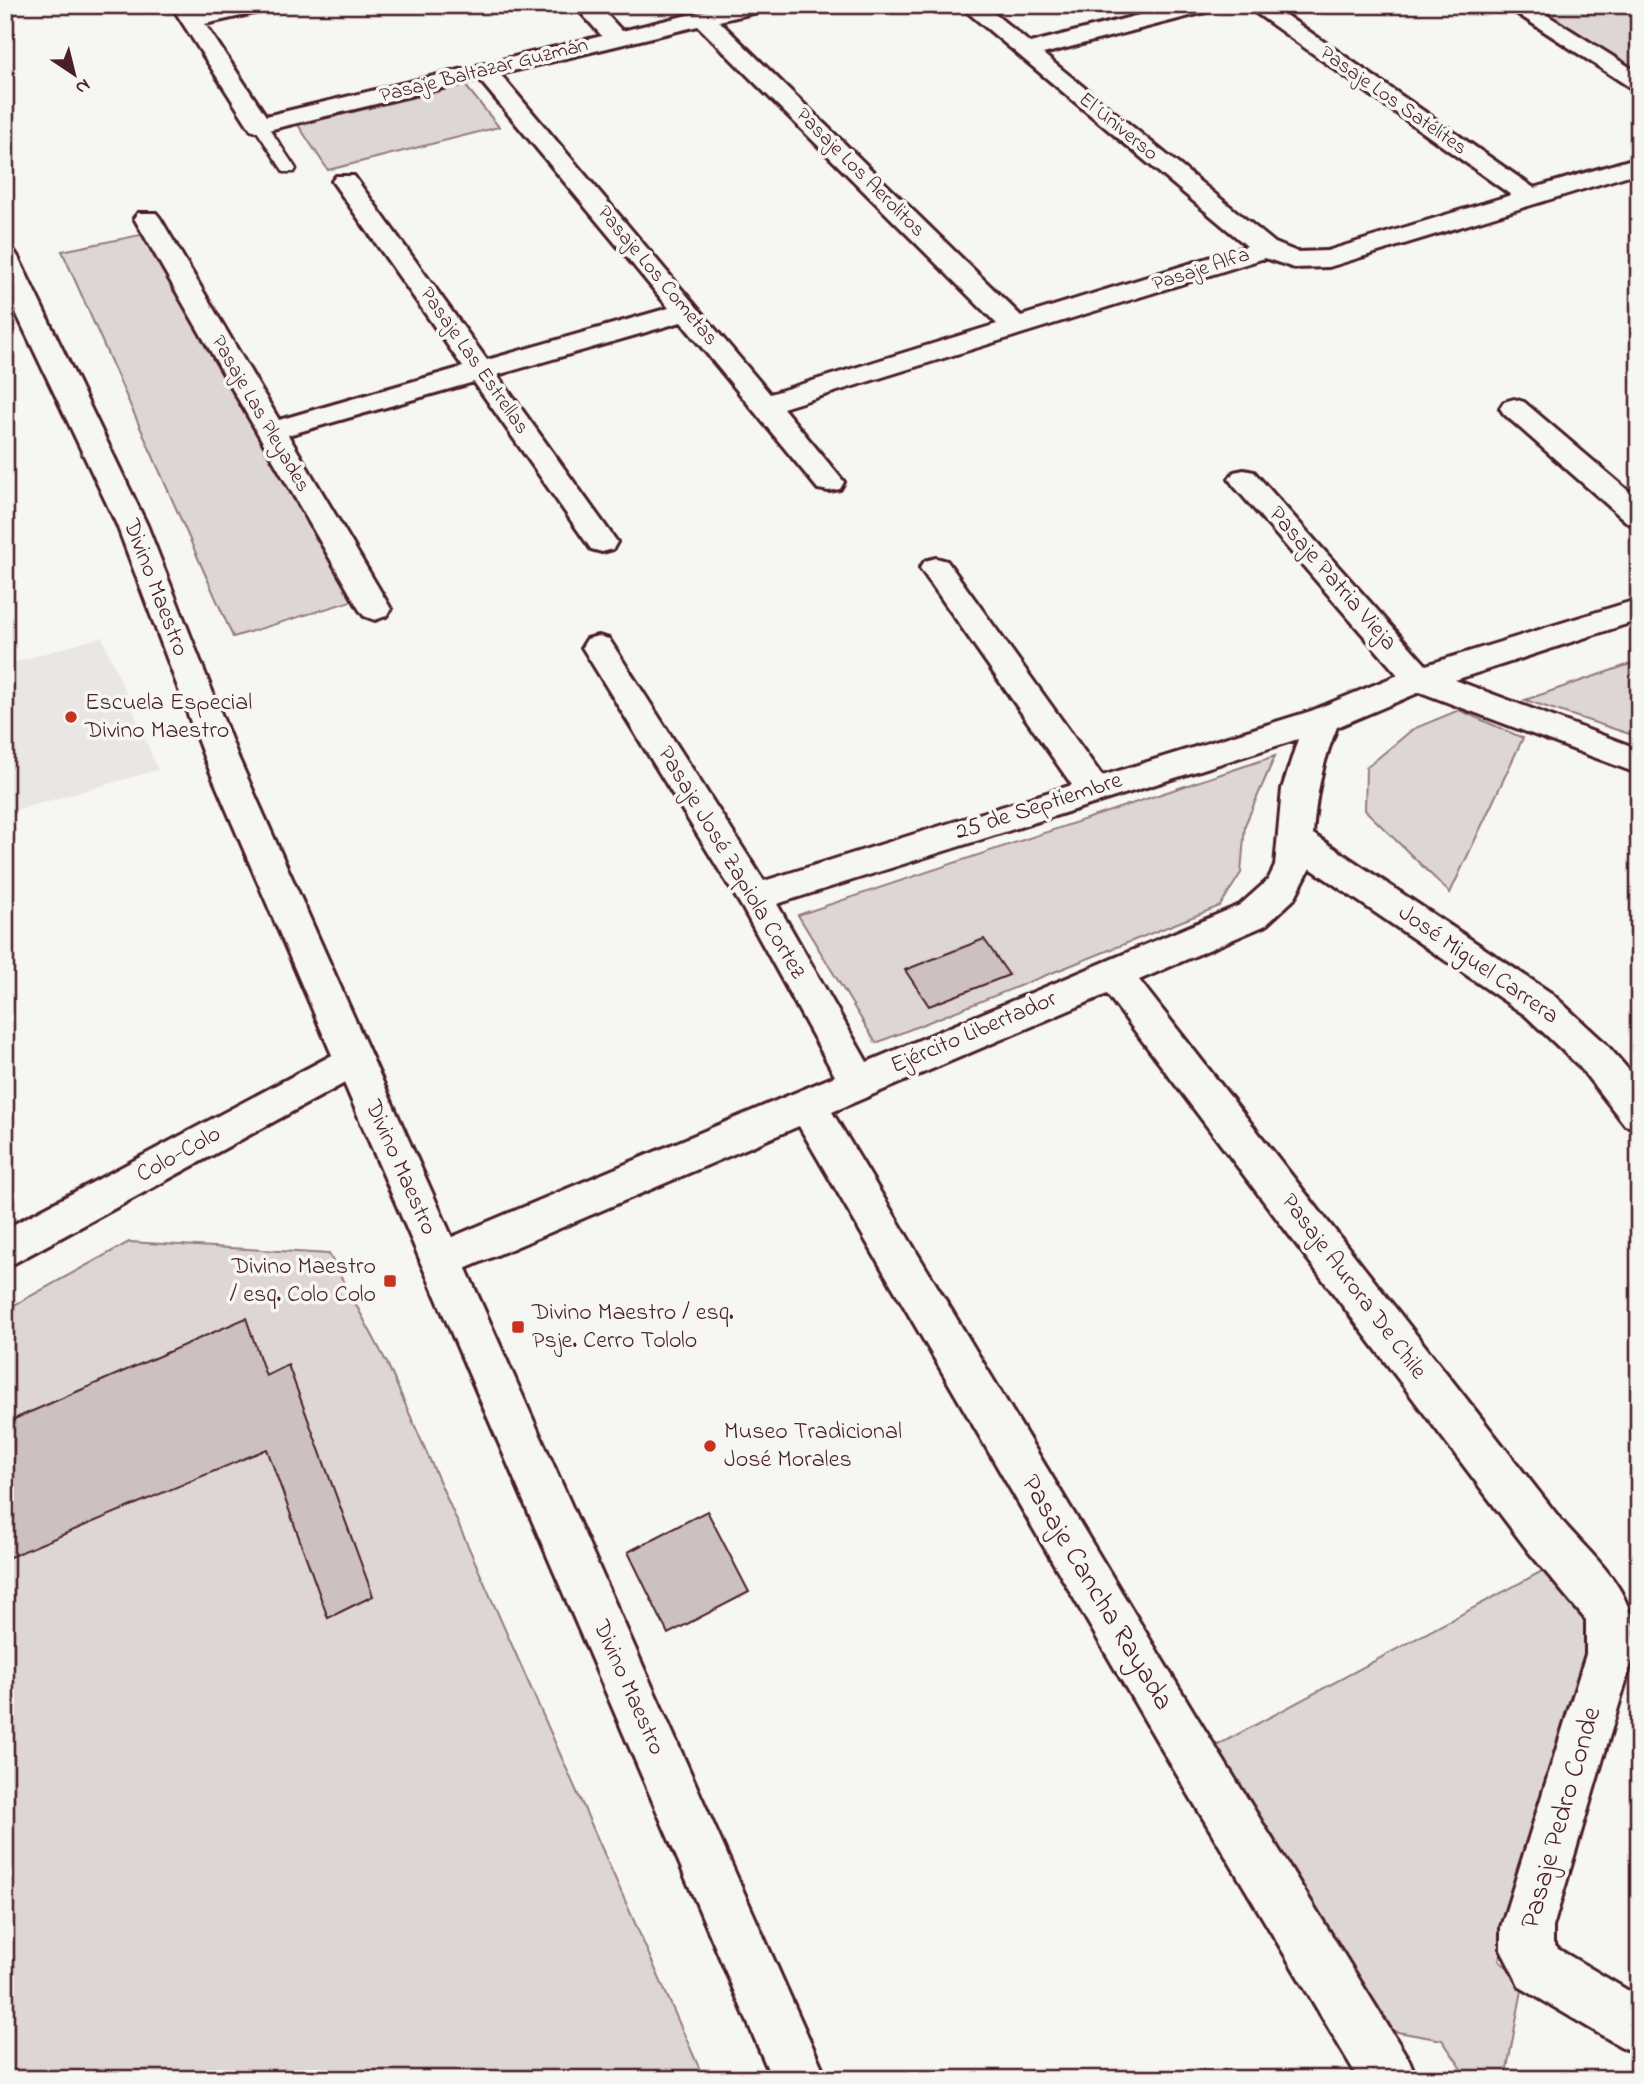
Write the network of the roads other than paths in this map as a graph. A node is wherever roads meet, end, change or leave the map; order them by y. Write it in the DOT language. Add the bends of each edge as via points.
graph roads {
  1 [pos="260,5"];
  2 [pos="585,5"];
  3 [pos="758,5"];
  4 [pos="970,5"];
  5 [pos="1205,5"];
  6 [pos="1256,5"];
  7 [pos="1515,5"];
  8 [pos="187,13"];
  9 [pos="703,19"];
  10 [pos="617,39"];
  11 [pos="1026,51"];
  12 [pos="485,71"];
  13 [pos="1639,83"];
  14 [pos="260,125"];
  15 [pos="1639,164"];
  16 [pos="289,169"];
  17 [pos="345,181"];
  18 [pos="1530,197"];
  19 [pos="147,218"];
  20 [pos="1266,249"];
  21 [pos="5,257"];
  22 [pos="14,302"];
  23 [pos="686,312"];
  24 [pos="1017,328"];
  25 [pos="481,370"];
  26 [pos="764,405"];
  27 [pos="1514,408"];
  28 [pos="271,431"];
  29 [pos="1244,479"];
  30 [pos="828,482"];
  31 [pos="1639,516"];
  32 [pos="602,542"];
  33 [pos="936,568"];
  34 [pos="375,609"];
  35 [pos="1639,609"];
  36 [pos="598,647"];
  37 [pos="1420,679"];
  38 [pos="1323,719"];
  39 [pos="1639,762"];
  40 [pos="1093,789"];
  41 [pos="1296,840"];
  42 [pos="755,897"];
  43 [pos="1114,974"];
  44 [pos="353,1060"];
  45 [pos="1623,1075"];
  46 [pos="859,1083"];
  47 [pos="807,1105"];
  48 [pos="1639,1113"];
  49 [pos="5,1251"];
  50 [pos="441,1261"];
  51 [pos="1597,1596"];
  52 [pos="1639,2027"];
  53 [pos="800,2079"];
  54 [pos="1390,2079"];
  1 -- 8 [label="street"];
  2 -- 10 [label="street"];
  3 -- 9 [label="street, Pasaje Baltazar Guzmán"];
  4 -- 11 [label="street, El Universo"];
  5 -- 11 [label="street"];
  6 -- 18 [label="street, Pasaje Los Satélites"];
  7 -- 13 [label="street"];
  8 -- 14 [label="street"];
  9 -- 10 [label="street, Pasaje Baltazar Guzmán"];
  9 -- 24 [label="street, Pasaje Los Aerolitos"];
  10 -- 12 [label="street, Pasaje Baltazar Guzmán"];
  11 -- 20 [label="street, El Universo"];
  12 -- 14 [label="street, Pasaje Baltazar Guzmán"];
  12 -- 23 [label="street, Pasaje Los Cometas"];
  14 -- 16 [label="lane"];
  15 -- 18 [label="street, Pasaje Alfa"];
  17 -- 25 [label="street, Pasaje Las Estrellas"];
  18 -- 20 [label="street, Pasaje Alfa" via="1319,261 1294,260"];
  19 -- 28 [label="street, Pasaje Las Pleyades"];
  20 -- 24 [label="street, Pasaje Alfa"];
  21 -- 22 [label="street, Divino Maestro"];
  22 -- 44 [label="street, Divino Maestro" via="132,525 216,745"];
  23 -- 25 [label="street"];
  23 -- 26 [label="street, Pasaje Los Cometas"];
  24 -- 26 [label="street, Pasaje Alfa"];
  25 -- 28 [label="street"];
  25 -- 32 [label="street, Pasaje Las Estrellas"];
  26 -- 30 [label="street, Pasaje Los Cometas"];
  27 -- 31 [label="street"];
  28 -- 34 [label="street, Pasaje Las Pleyades"];
  29 -- 37 [label="street, Pasaje Patria Vieja"];
  33 -- 40 [label="street"];
  35 -- 37 [label="street"];
  36 -- 42 [label="street, Pasaje José Zapiola Cortez"];
  37 -- 38 [label="street"];
  37 -- 39 [label="street"];
  38 -- 40 [label="street, 25 de Septiembre"];
  38 -- 41 [label="street, Ejército Libertador" via="1299,789"];
  40 -- 42 [label="street, 25 de Septiembre"];
  41 -- 43 [label="street, Ejército Libertador" via="1293,866 1281,889 1253,915"];
  41 -- 45 [label="street, José Miguel Carrera" via="1538,1004"];
  42 -- 46 [label="street, Pasaje José Zapiola Cortez"];
  43 -- 46 [label="street, Ejército Libertador"];
  43 -- 51 [label="street, Pasaje Aurora De Chile" via="1545,1536"];
  44 -- 49 [label="street, Colo-Colo"];
  44 -- 50 [label="street, Divino Maestro"];
  45 -- 48 [label="street, José Miguel Carrera"];
  46 -- 47 [label="street, Ejército Libertador"];
  47 -- 50 [label="street, Ejército Libertador"];
  47 -- 54 [label="street, Pasaje Cancha Rayada"];
  50 -- 53 [label="street, Divino Maestro"];
  51 -- 52 [label="street, Pasaje Pedro Conde" via="1608,1610 1610,1654 1527,1927 1527,1950 1539,1968"];
}
